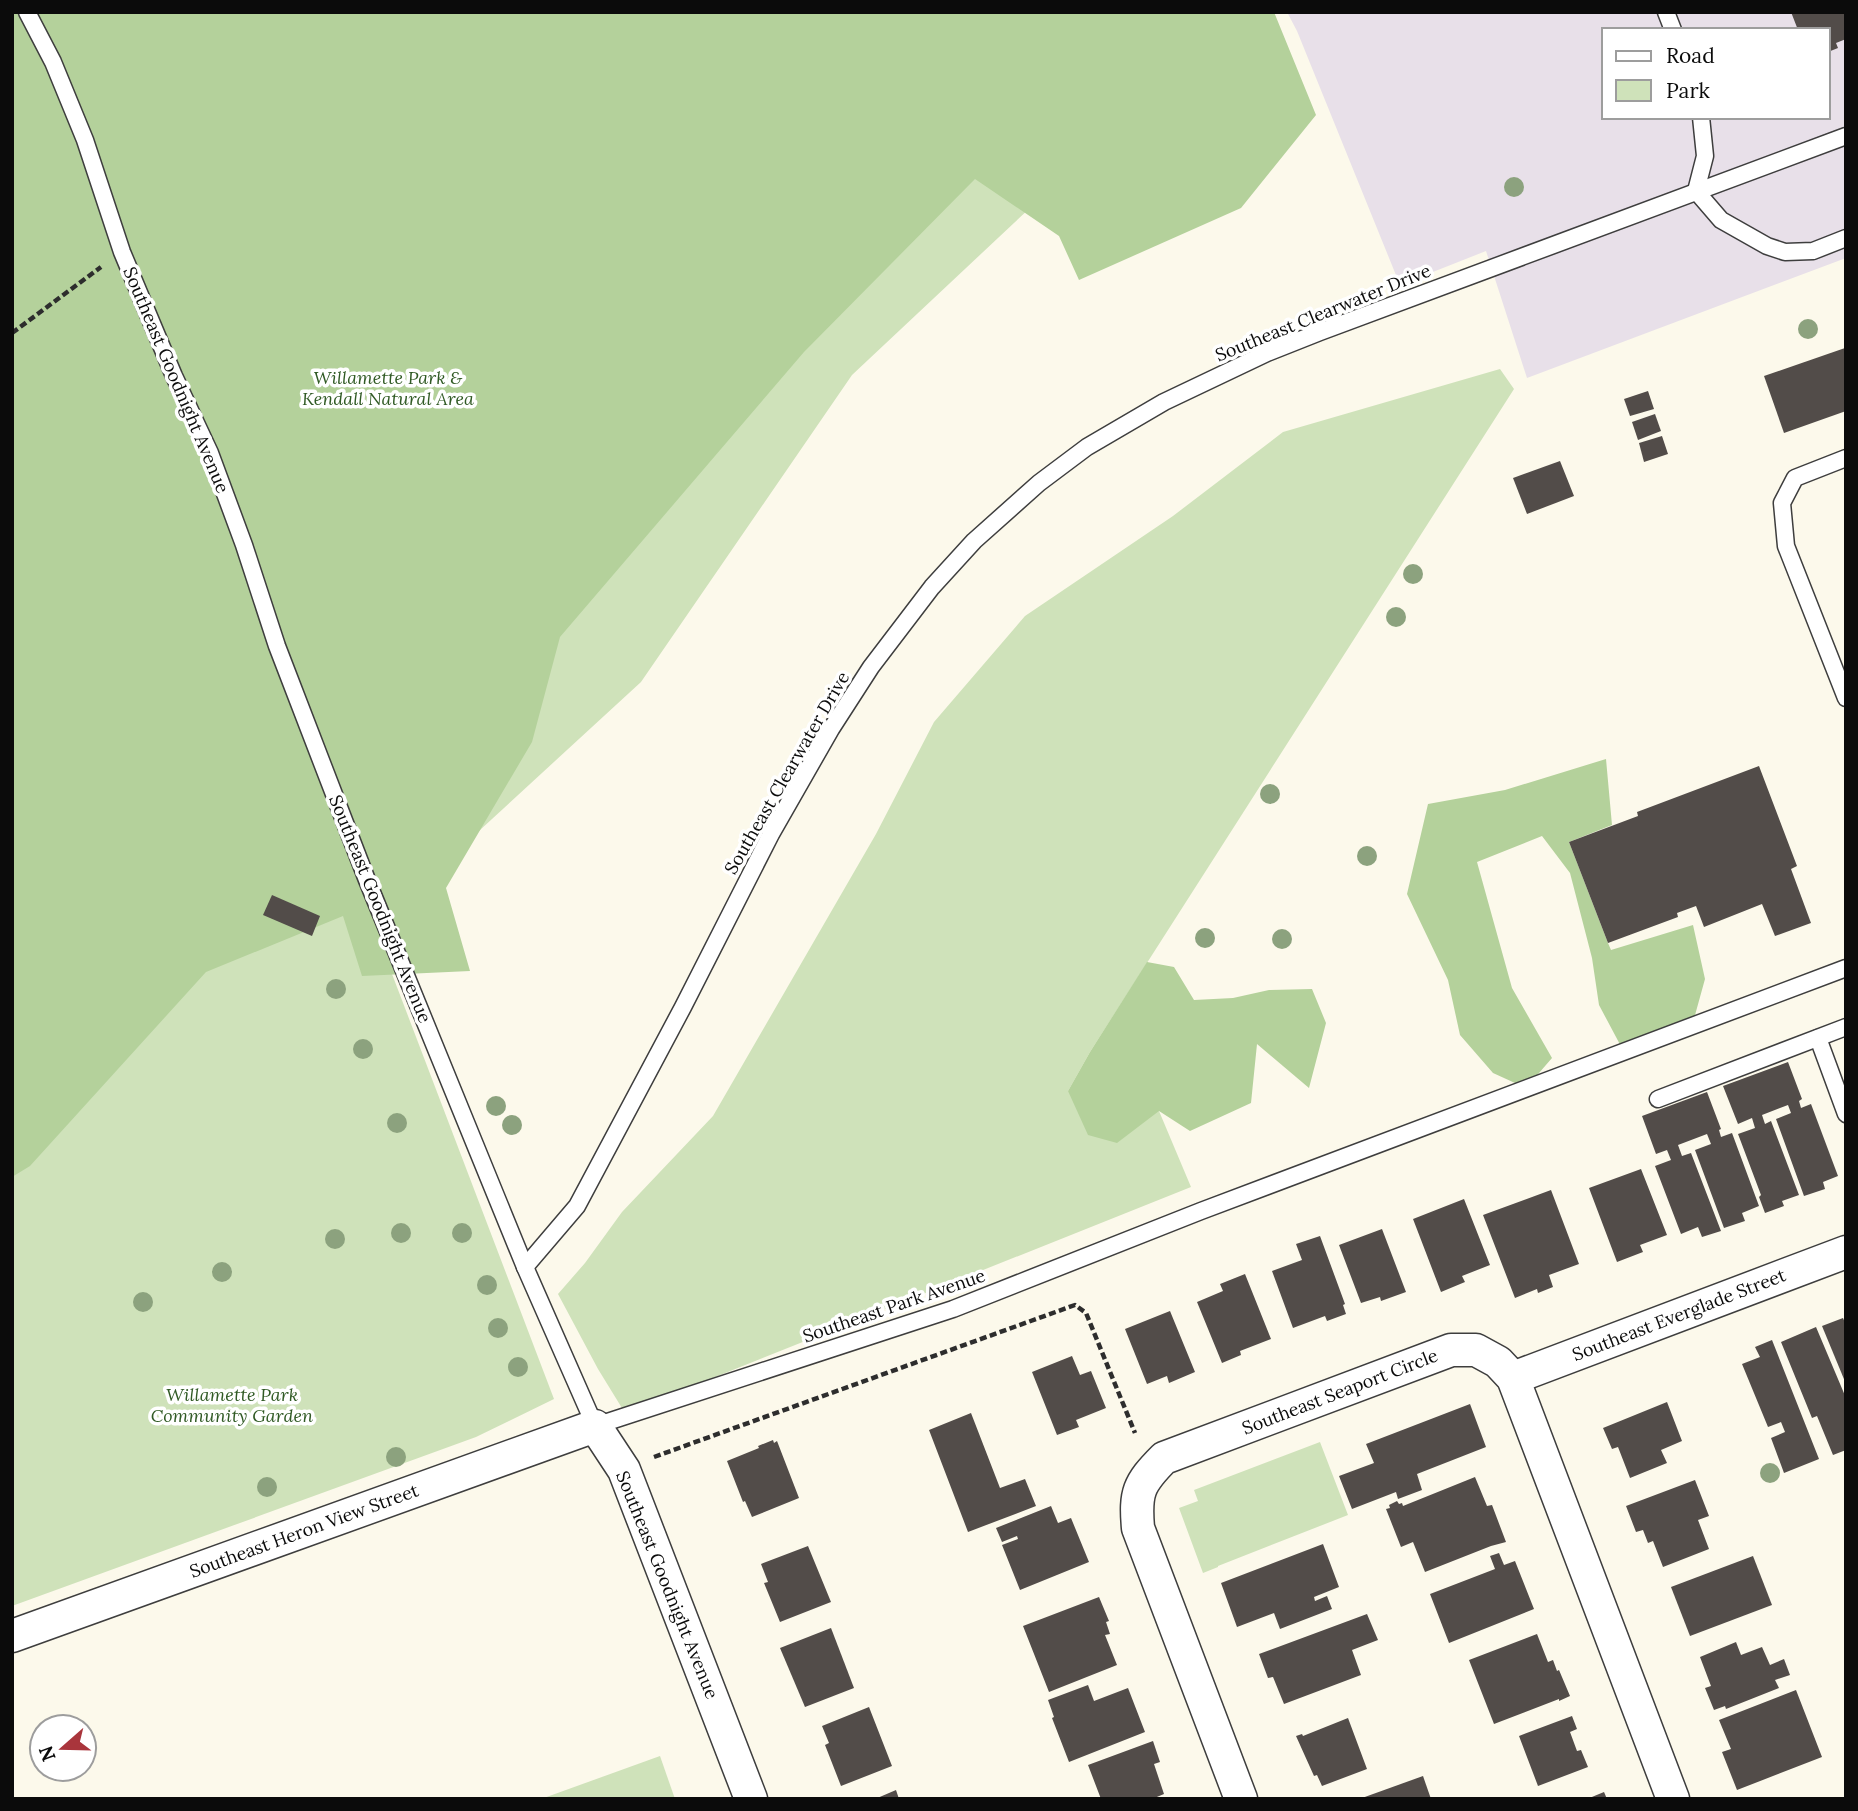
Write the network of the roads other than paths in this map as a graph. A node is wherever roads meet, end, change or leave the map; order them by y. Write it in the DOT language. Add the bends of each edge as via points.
graph roads {
  1 [pos="27,12"];
  2 [pos="1700,119"];
  3 [pos="1846,136"];
  4 [pos="1696,191"];
  5 [pos="1846,238"];
  6 [pos="1846,458"];
  7 [pos="1846,698"];
  8 [pos="1846,968"];
  9 [pos="1846,1027"];
  10 [pos="1818,1038"];
  11 [pos="1658,1099"];
  12 [pos="1846,1114"];
  13 [pos="1846,1252"];
  14 [pos="525,1267"];
  15 [pos="1513,1378"];
  16 [pos="595,1426"];
  17 [pos="12,1636"];
  18 [pos="751,1799"];
  19 [pos="1241,1799"];
  20 [pos="1673,1799"];
  1 -- 14 [label="lane, Southeast Goodnight Avenue" via="53,62 122,252 210,453 367,880"];
  2 -- 4 [label="lane" via="1704,156"];
  3 -- 4 [label="lane, Southeast Clearwater Drive"];
  4 -- 5 [label="lane" via="1721,220 1785,252 1813,251"];
  4 -- 14 [label="lane, Southeast Clearwater Drive" via="1320,332 1164,402 1087,447 974,541 886,647 831,729 771,834 577,1206"];
  6 -- 7 [label="lane" via="1795,478 1782,503 1786,546"];
  8 -- 16 [label="lane, Southeast Park Avenue" via="953,1309"];
  9 -- 10 [label="lane"];
  10 -- 11 [label="lane"];
  10 -- 12 [label="lane"];
  13 -- 15 [label="street, Southeast Everglade Street"];
  14 -- 16 [label="lane, Southeast Goodnight Avenue"];
  15 -- 19 [label="street, Southeast Seaport Circle" via="1499,1362 1476,1350 1451,1350 1164,1458 1145,1477 1136,1502 1138,1528"];
  15 -- 20 [label="street, Southeast Seaport Circle"];
  16 -- 17 [label="street, Southeast Heron View Street"];
  16 -- 18 [label="street, Southeast Goodnight Avenue" via="624,1470"];
}
